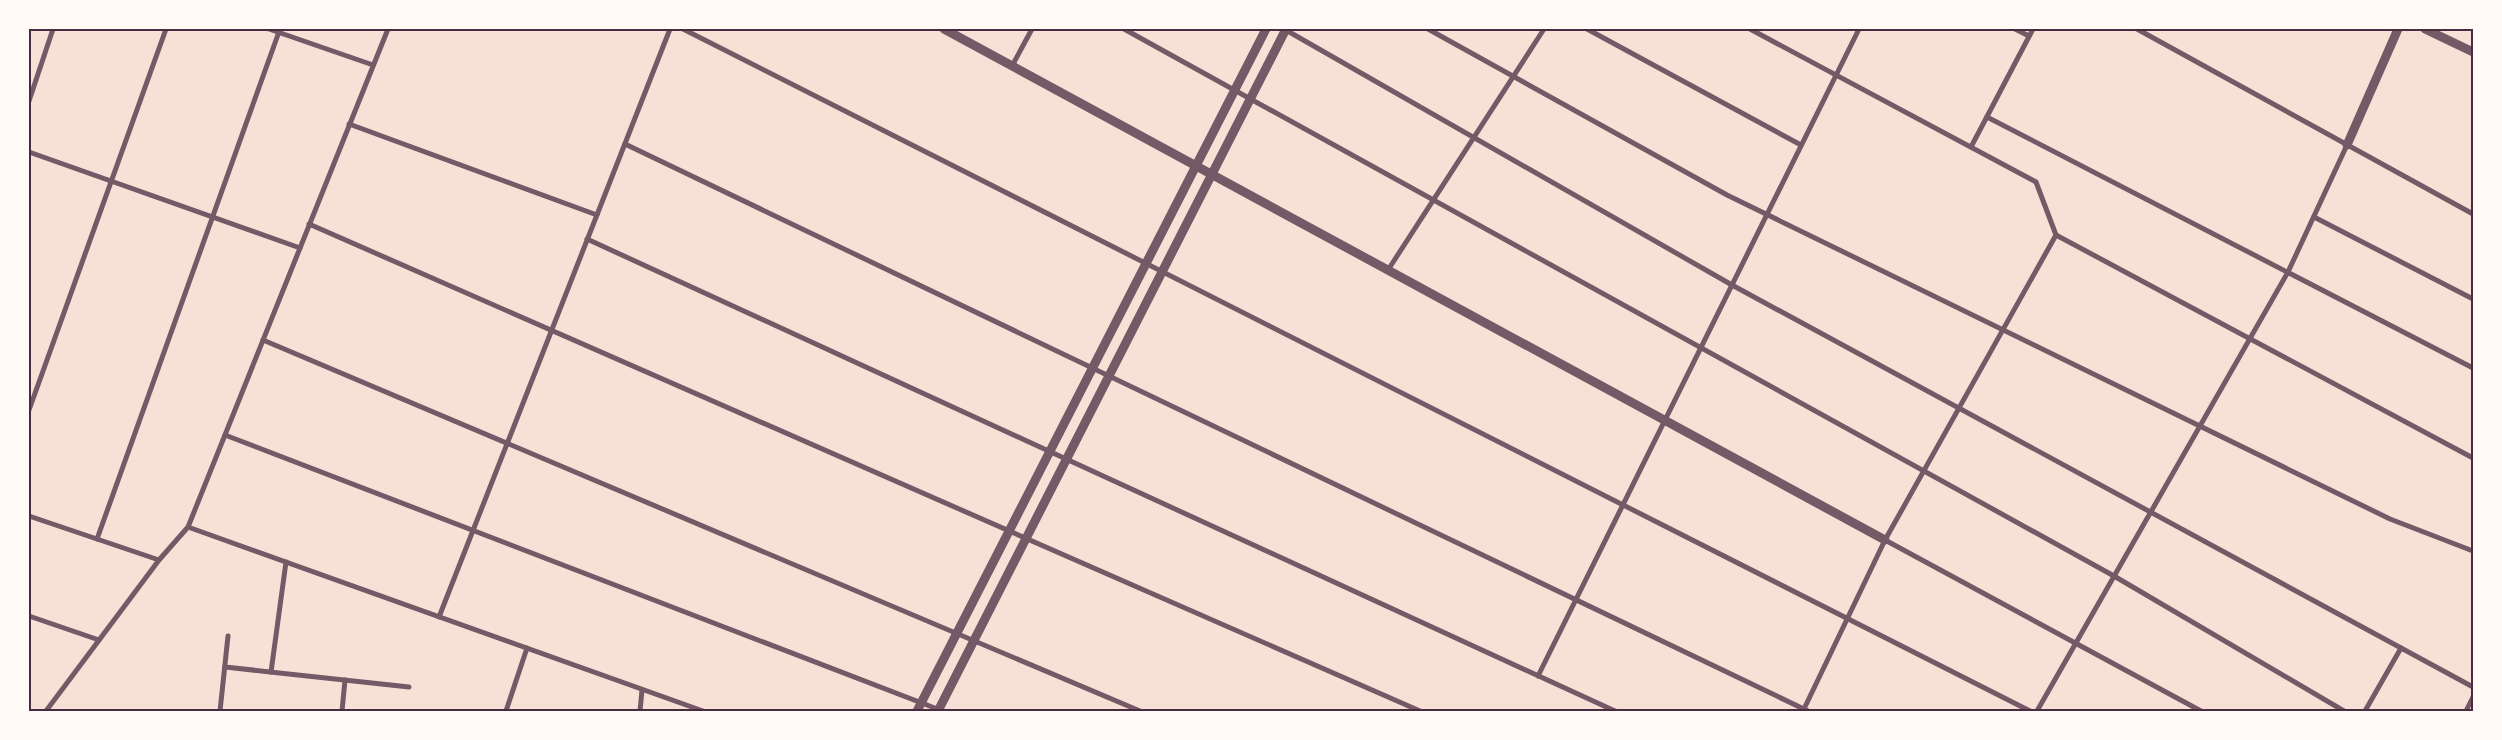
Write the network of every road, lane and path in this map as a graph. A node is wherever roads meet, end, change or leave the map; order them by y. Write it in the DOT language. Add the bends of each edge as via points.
graph roads {
  1 [pos="54,29"];
  2 [pos="166,29"];
  3 [pos="268,29"];
  4 [pos="388,29"];
  5 [pos="670,29"];
  6 [pos="683,29"];
  7 [pos="944,29"];
  8 [pos="1032,29"];
  9 [pos="1124,29"];
  10 [pos="1266,29"];
  11 [pos="1285,29"];
  12 [pos="1428,29"];
  13 [pos="1544,29"];
  14 [pos="1587,29"];
  15 [pos="1750,29"];
  16 [pos="1859,29"];
  17 [pos="2015,29"];
  18 [pos="2033,29"];
  19 [pos="2137,29"];
  20 [pos="2398,29"];
  21 [pos="2425,29"];
  22 [pos="279,30"];
  23 [pos="2029,36"];
  24 [pos="2473,52"];
  25 [pos="373,65"];
  26 [pos="1012,66"];
  27 [pos="1836,75"];
  28 [pos="1513,76"];
  29 [pos="1235,90"];
  30 [pos="1250,98"];
  31 [pos="29,101"];
  32 [pos="1987,117"];
  33 [pos="349,124"];
  34 [pos="1474,137"];
  35 [pos="625,144"];
  36 [pos="2347,144"];
  37 [pos="1802,146"];
  38 [pos="1971,147"];
  39 [pos="29,152"];
  40 [pos="1196,165"];
  41 [pos="1212,174"];
  42 [pos="111,181"];
  43 [pos="1433,200"];
  44 [pos="1767,214"];
  45 [pos="2473,214"];
  46 [pos="597,215"];
  47 [pos="212,217"];
  48 [pos="2314,217"];
  49 [pos="309,224"];
  50 [pos="2056,235"];
  51 [pos="587,239"];
  52 [pos="300,248"];
  53 [pos="1146,263"];
  54 [pos="1388,270"];
  55 [pos="1162,272"];
  56 [pos="2288,272"];
  57 [pos="1732,285"];
  58 [pos="2473,300"];
  59 [pos="2002,329"];
  60 [pos="552,330"];
  61 [pos="2250,338"];
  62 [pos="263,340"];
  63 [pos="1701,348"];
  64 [pos="1092,368"];
  65 [pos="2473,368"];
  66 [pos="1109,376"];
  67 [pos="1958,408"];
  68 [pos="29,410"];
  69 [pos="1665,420"];
  70 [pos="2200,425"];
  71 [pos="224,435"];
  72 [pos="507,443"];
  73 [pos="1050,452"];
  74 [pos="2473,458"];
  75 [pos="1067,459"];
  76 [pos="1923,470"];
  77 [pos="1623,505"];
  78 [pos="2150,512"];
  79 [pos="29,516"];
  80 [pos="188,527"];
  81 [pos="472,530"];
  82 [pos="1010,531"];
  83 [pos="1026,538"];
  84 [pos="97,539"];
  85 [pos="1884,540"];
  86 [pos="2473,551"];
  87 [pos="159,560"];
  88 [pos="286,562"];
  89 [pos="2114,576"];
  90 [pos="1576,600"];
  91 [pos="29,616"];
  92 [pos="439,617"];
  93 [pos="1847,618"];
  94 [pos="957,634"];
  95 [pos="228,636"];
  96 [pos="99,640"];
  97 [pos="974,641"];
  98 [pos="2076,643"];
  99 [pos="527,648"];
  100 [pos="2401,648"];
  101 [pos="225,667"];
  102 [pos="271,672"];
  103 [pos="1538,676"];
  104 [pos="345,680"];
  105 [pos="409,687"];
  106 [pos="2473,687"];
  107 [pos="642,690"];
  108 [pos="2473,697"];
  109 [pos="919,707"];
  110 [pos="46,711"];
  111 [pos="220,711"];
  112 [pos="342,711"];
  113 [pos="506,711"];
  114 [pos="640,711"];
  115 [pos="703,711"];
  116 [pos="940,711"];
  117 [pos="1140,711"];
  118 [pos="1420,711"];
  119 [pos="1615,711"];
  120 [pos="1805,711"];
  121 [pos="2030,711"];
  122 [pos="2038,711"];
  123 [pos="2201,711"];
  124 [pos="2344,711"];
  125 [pos="2365,711"];
  126 [pos="2466,711"];
  1 -- 31 [label="street"];
  2 -- 42 [label="street"];
  3 -- 22 [label="street"];
  4 -- 25 [label="street"];
  5 -- 35 [label="street"];
  6 -- 53 [label="street"];
  7 -- 26 [label="street"];
  8 -- 26 [label="street"];
  9 -- 29 [label="street"];
  10 -- 29 [label="street"];
  11 -- 30 [label="street"];
  11 -- 34 [label="street"];
  12 -- 28 [label="street"];
  13 -- 28 [label="street"];
  14 -- 37 [label="street"];
  15 -- 27 [label="street"];
  16 -- 27 [label="street"];
  17 -- 23 [label="street"];
  18 -- 23 [label="street"];
  19 -- 36 [label="street"];
  20 -- 36 [label="street"];
  21 -- 24 [label="street"];
  22 -- 25 [label="street"];
  22 -- 47 [label="street"];
  23 -- 32 [label="street"];
  25 -- 33 [label="street"];
  26 -- 40 [label="street"];
  27 -- 37 [label="street"];
  27 -- 38 [label="street"];
  28 -- 34 [label="street"];
  28 -- 44 [label="street"];
  29 -- 30 [label="street"];
  29 -- 40 [label="street"];
  30 -- 41 [label="street"];
  30 -- 43 [label="street"];
  32 -- 38 [label="street"];
  32 -- 56 [label="street"];
  33 -- 46 [label="street"];
  33 -- 49 [label="street"];
  34 -- 43 [label="street"];
  34 -- 57 [label="street"];
  35 -- 46 [label="street"];
  35 -- 64 [label="street"];
  36 -- 45 [label="street"];
  36 -- 48 [label="street"];
  37 -- 44 [label="street"];
  38 -- 50 [label="street" via="2036,182"];
  39 -- 42 [label="street"];
  40 -- 41 [label="street"];
  40 -- 53 [label="street"];
  41 -- 54 [label="street"];
  41 -- 55 [label="street"];
  42 -- 47 [label="street"];
  42 -- 68 [label="street"];
  43 -- 54 [label="street"];
  43 -- 63 [label="street"];
  44 -- 57 [label="street"];
  44 -- 59 [label="street"];
  46 -- 51 [label="street"];
  47 -- 52 [label="street"];
  47 -- 84 [label="street"];
  48 -- 56 [label="street"];
  48 -- 58 [label="street"];
  49 -- 52 [label="street"];
  49 -- 60 [label="street"];
  50 -- 59 [label="street"];
  50 -- 61 [label="street"];
  51 -- 60 [label="street"];
  51 -- 73 [label="street"];
  52 -- 62 [label="street"];
  53 -- 55 [label="street"];
  53 -- 64 [label="street"];
  54 -- 69 [label="street"];
  55 -- 66 [label="street"];
  55 -- 77 [label="street"];
  56 -- 61 [label="street"];
  56 -- 65 [label="street"];
  57 -- 63 [label="street"];
  57 -- 67 [label="street"];
  59 -- 67 [label="street"];
  59 -- 70 [label="street"];
  60 -- 72 [label="street"];
  60 -- 82 [label="street"];
  61 -- 70 [label="street"];
  61 -- 74 [label="street"];
  62 -- 71 [label="street"];
  62 -- 72 [label="street"];
  63 -- 69 [label="street"];
  63 -- 76 [label="street"];
  64 -- 66 [label="street"];
  64 -- 73 [label="street"];
  66 -- 75 [label="street"];
  66 -- 90 [label="street"];
  67 -- 76 [label="street"];
  67 -- 78 [label="street"];
  69 -- 77 [label="street"];
  69 -- 85 [label="street"];
  70 -- 78 [label="street"];
  70 -- 86 [label="street" via="2390,518"];
  71 -- 80 [label="street"];
  71 -- 81 [label="street"];
  72 -- 81 [label="street"];
  72 -- 94 [label="street"];
  73 -- 75 [label="street"];
  73 -- 82 [label="street"];
  75 -- 83 [label="street"];
  75 -- 103 [label="street"];
  76 -- 85 [label="street"];
  76 -- 89 [label="street"];
  77 -- 90 [label="street"];
  77 -- 93 [label="street"];
  78 -- 89 [label="street"];
  78 -- 100 [label="street"];
  79 -- 84 [label="street"];
  80 -- 87 [label="street"];
  80 -- 88 [label="street"];
  81 -- 92 [label="street"];
  81 -- 109 [label="street"];
  82 -- 83 [label="street"];
  82 -- 94 [label="street"];
  83 -- 97 [label="street"];
  83 -- 118 [label="street"];
  84 -- 87 [label="street"];
  85 -- 93 [label="street"];
  85 -- 98 [label="street"];
  87 -- 96 [label="street"];
  88 -- 92 [label="street"];
  88 -- 102 [label="street"];
  89 -- 98 [label="street"];
  89 -- 124 [label="street"];
  90 -- 103 [label="street"];
  90 -- 120 [label="street"];
  91 -- 96 [label="street"];
  92 -- 99 [label="street"];
  93 -- 120 [label="street"];
  93 -- 121 [label="street"];
  94 -- 97 [label="street"];
  94 -- 109 [label="street"];
  95 -- 101 [label="street"];
  96 -- 110 [label="street"];
  97 -- 116 [label="street"];
  97 -- 117 [label="street"];
  98 -- 122 [label="street"];
  98 -- 123 [label="street"];
  99 -- 107 [label="street"];
  99 -- 113 [label="street"];
  100 -- 106 [label="street"];
  100 -- 125 [label="street"];
  101 -- 102 [label="street"];
  101 -- 111 [label="street"];
  102 -- 104 [label="street"];
  103 -- 119 [label="street"];
  104 -- 105 [label="street"];
  104 -- 112 [label="street"];
  107 -- 114 [label="street"];
  107 -- 115 [label="street"];
  108 -- 126 [label="street"];
  109 -- 116 [label="street"];
}
